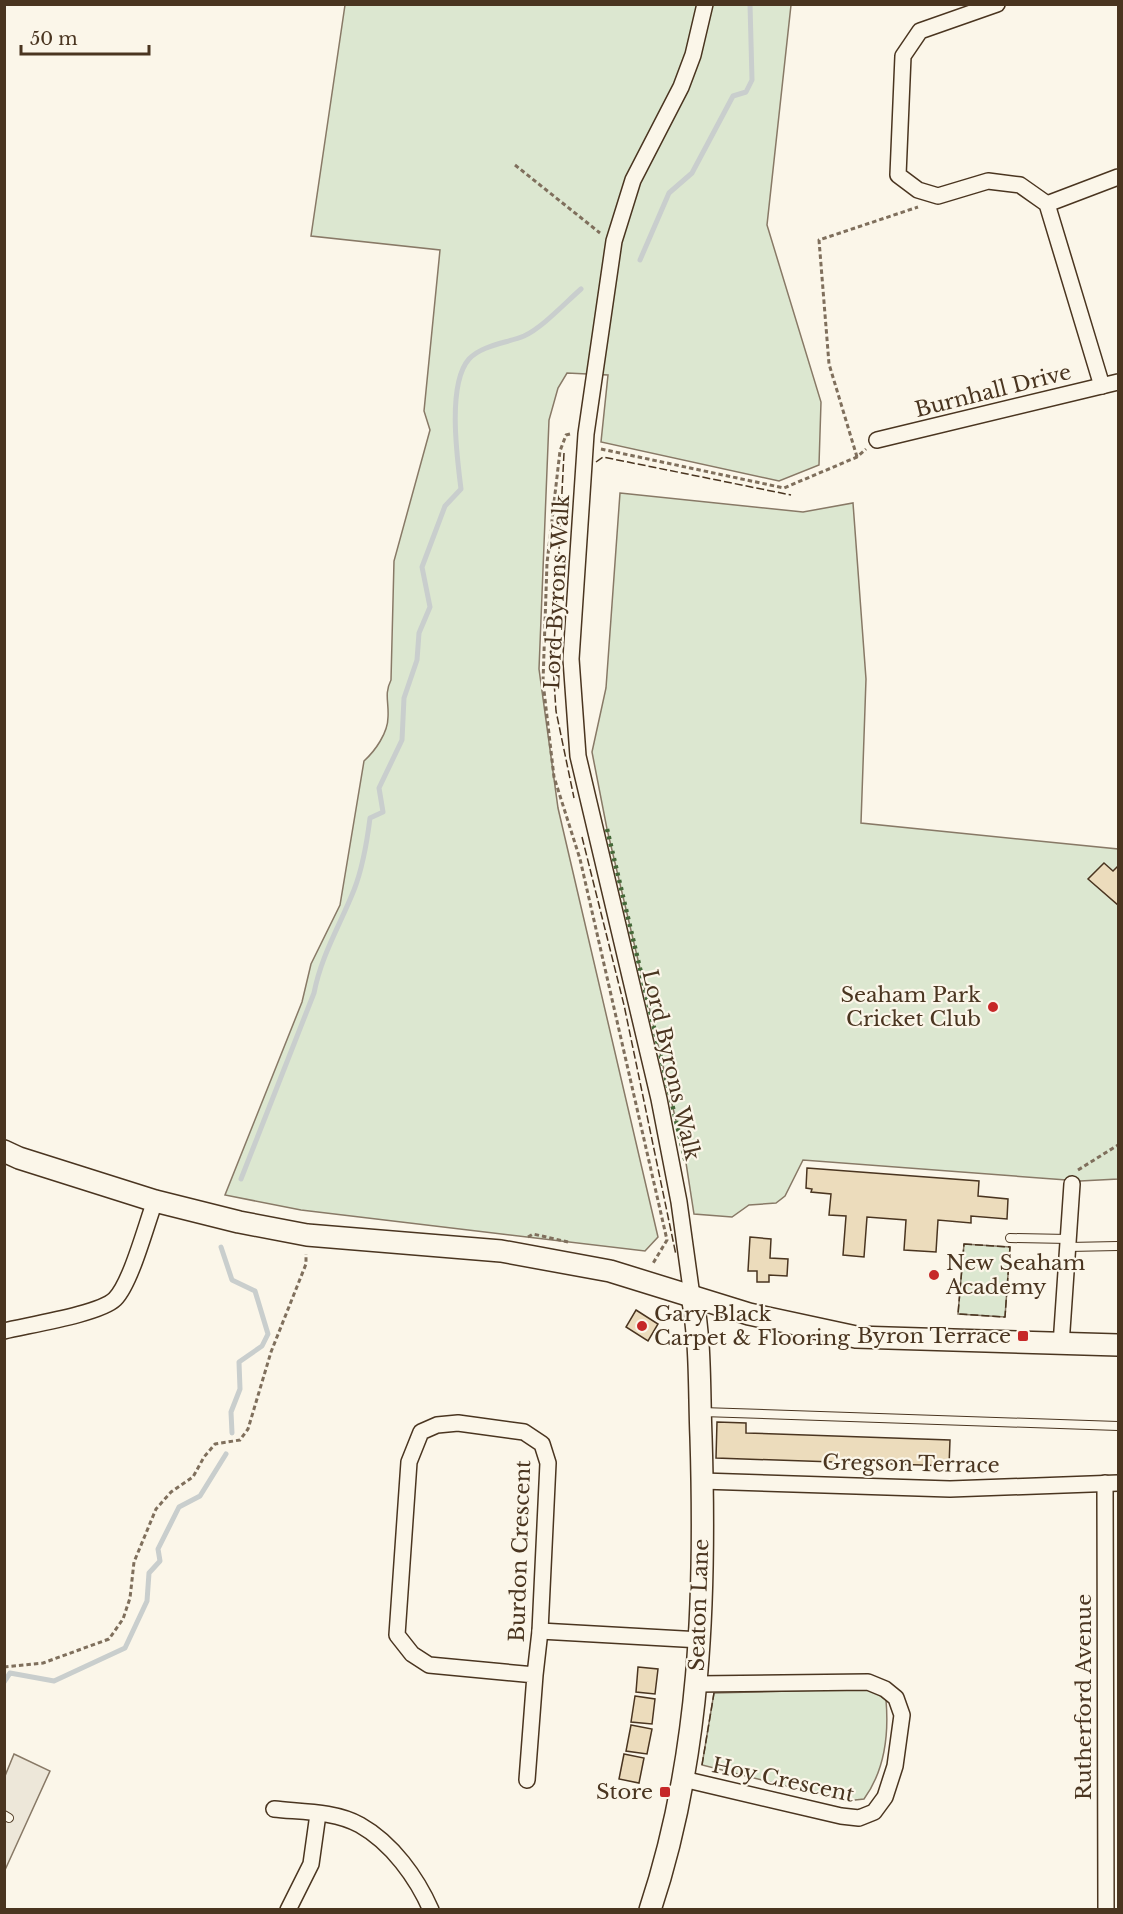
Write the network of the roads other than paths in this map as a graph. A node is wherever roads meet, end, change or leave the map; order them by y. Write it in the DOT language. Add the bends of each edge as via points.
graph roads {
  1 [pos="705,4"];
  2 [pos="997,4"];
  3 [pos="1119,177"];
  4 [pos="1047,204"];
  5 [pos="1119,382"];
  6 [pos="1102,386"];
  7 [pos="877,440"];
  8 [pos="4,1151"];
  9 [pos="1072,1184"];
  10 [pos="155,1201"];
  11 [pos="1010,1238"];
  12 [pos="1068,1243"];
  13 [pos="1119,1246"];
  14 [pos="692,1296"];
  15 [pos="4,1331"];
  16 [pos="1061,1345"];
  17 [pos="1119,1345"];
  18 [pos="700,1412"];
  19 [pos="1119,1426"];
  20 [pos="702,1480"];
  21 [pos="1112,1483"];
  22 [pos="540,1632"];
  23 [pos="701,1640"];
  24 [pos="535,1675"];
  25 [pos="697,1684"];
  26 [pos="683,1779"];
  27 [pos="527,1780"];
  28 [pos="274,1809"];
  29 [pos="318,1814"];
  30 [pos="288,1910"];
  31 [pos="431,1910"];
  32 [pos="650,1910"];
  33 [pos="1106,1910"];
  1 -- 14 [label="street, Lord Byrons Walk" via="681,87 633,180 614,241 586,434 571,659 578,756 659,1099 680,1202"];
  2 -- 4 [label="street" via="920,31 903,56 898,175 918,190 938,196 988,181 1020,185"];
  3 -- 4 [label="street"];
  4 -- 6 [label="street"];
  5 -- 6 [label="street, Burnhall Drive"];
  6 -- 7 [label="street, Burnhall Drive"];
  8 -- 10 [label="main road"];
  9 -- 12 [label="street"];
  10 -- 14 [label="main road" via="308,1235 501,1251 609,1271"];
  10 -- 15 [label="street" via="125,1285 114,1300 98,1309"];
  11 -- 12 [label="lane"];
  12 -- 13 [label="lane"];
  12 -- 16 [label="street"];
  14 -- 16 [label="main road" via="760,1317 855,1337"];
  14 -- 18 [label="main road, Seaton Lane" via="699,1330"];
  16 -- 17 [label="main road"];
  18 -- 19 [label="lane"];
  18 -- 20 [label="main road, Seaton Lane"];
  20 -- 21 [label="street, Gregson Terrace" via="950,1489"];
  20 -- 23 [label="main road, Seaton Lane"];
  21 -- 33 [label="street, Rutherford Avenue"];
  22 -- 23 [label="street"];
  22 -- 24 [label="street, Burdon Crescent"];
  22 -- 24 [label="street, Burdon Crescent" via="548,1463 542,1444 524,1432 458,1423 437,1425 421,1432 409,1462 397,1635 412,1654 429,1665"];
  23 -- 25 [label="main road, Seaton Lane"];
  24 -- 27 [label="street, Burdon Crescent"];
  25 -- 26 [label="main road, Seaton Lane"];
  25 -- 26 [label="street, Hoy Crescent" via="868,1682 896,1698 902,1715 901,1733 885,1797 874,1812 859,1818 818,1812"];
  26 -- 32 [label="main road, Seaton Lane"];
  28 -- 29 [label="street"];
  29 -- 30 [label="street" via="311,1864"];
  29 -- 31 [label="street" via="360,1825 386,1846 414,1877"];
}
